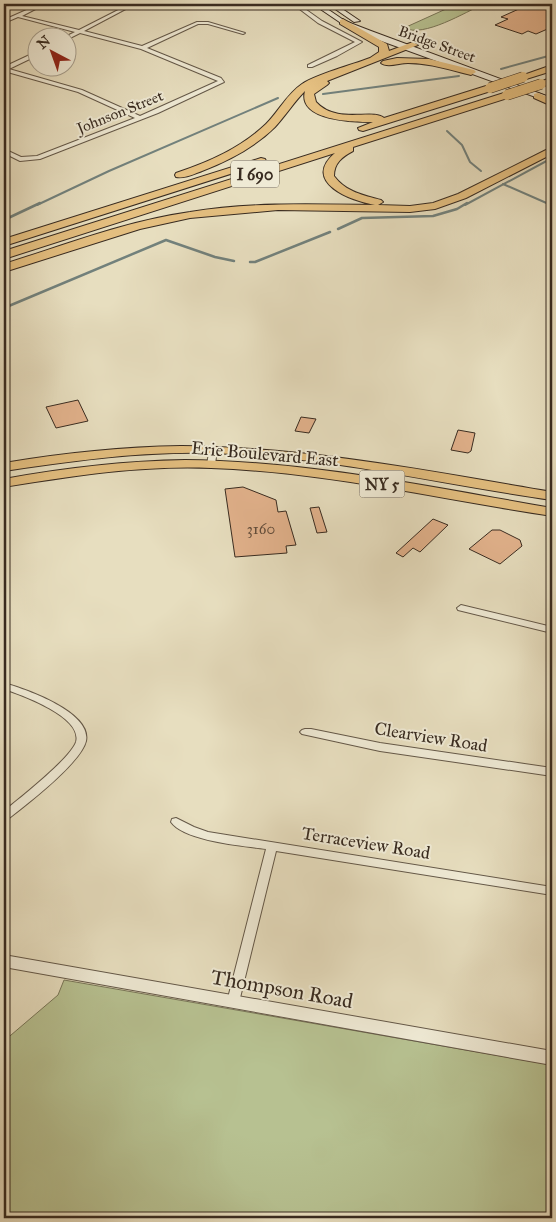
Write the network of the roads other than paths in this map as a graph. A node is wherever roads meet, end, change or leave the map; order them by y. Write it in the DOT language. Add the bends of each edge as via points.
graph roads {
  1 [pos="43,4"];
  2 [pos="133,4"];
  3 [pos="295,4"];
  4 [pos="316,4"];
  5 [pos="331,4"];
  6 [pos="18,16"];
  7 [pos="4,22"];
  8 [pos="342,22"];
  9 [pos="79,32"];
  10 [pos="243,33"];
  11 [pos="143,48"];
  12 [pos="414,48"];
  13 [pos="28,58"];
  14 [pos="372,63"];
  15 [pos="310,66"];
  16 [pos="552,68"];
  17 [pos="4,69"];
  18 [pos="471,72"];
  19 [pos="552,80"];
  20 [pos="538,96"];
  21 [pos="552,96"];
  22 [pos="552,102"];
  23 [pos="422,109"];
  24 [pos="139,118"];
  25 [pos="354,131"];
  26 [pos="391,131"];
  27 [pos="552,143"];
  28 [pos="552,150"];
  29 [pos="4,151"];
  30 [pos="273,157"];
  31 [pos="77,208"];
  32 [pos="23,236"];
  33 [pos="4,242"];
  34 [pos="4,255"];
  35 [pos="4,268"];
  36 [pos="213,450"];
  37 [pos="211,464"];
  38 [pos="4,468"];
  39 [pos="4,483"];
  40 [pos="552,496"];
  41 [pos="552,512"];
  42 [pos="461,608"];
  43 [pos="552,630"];
  44 [pos="4,686"];
  45 [pos="305,732"];
  46 [pos="552,772"];
  47 [pos="4,816"];
  48 [pos="176,822"];
  49 [pos="272,846"];
  50 [pos="552,891"];
  51 [pos="4,961"];
  52 [pos="233,1002"];
  53 [pos="552,1058"];
  1 -- 6 [label="street"];
  2 -- 9 [label="street"];
  3 -- 15 [label="street" via="320,22 358,42"];
  4 -- 8 [label="main road, Bridge Street"];
  5 -- 12 [label="main road, Bridge Street" via="366,26"];
  6 -- 7 [label="street"];
  6 -- 9 [label="street"];
  8 -- 12 [label="main road, Bridge Street"];
  8 -- 14 [label="highway" via="384,46 383,55"];
  9 -- 11 [label="street"];
  10 -- 11 [label="street" via="197,23"];
  11 -- 24 [label="street, Johnson Street" via="191,66 221,82"];
  12 -- 14 [label="highway"];
  12 -- 18 [label="main road, Bridge Street"];
  12 -- 21 [label="main road, Bridge Street"];
  13 -- 17 [label="street"];
  14 -- 18 [label="highway" via="418,60"];
  14 -- 23 [label="highway" via="317,86 309,94 310,103 326,113 350,119 379,118"];
  14 -- 31 [label="highway" via="307,85 271,124 235,152 186,173"];
  16 -- 23 [label="highway, bridge"];
  17 -- 24 [label="street" via="80,91"];
  18 -- 20 [label="main road, Bridge Street"];
  19 -- 26 [label="highway, I 690, bridge"];
  20 -- 22 [label="highway"];
  23 -- 25 [label="highway"];
  24 -- 29 [label="street, Johnson Street" via="38,158 20,159"];
  26 -- 27 [label="highway" via="333,160 328,172 332,182 348,194 380,203 431,202"];
  26 -- 34 [label="highway, I 690"];
  28 -- 35 [label="highway" via="462,196 435,206 410,209 263,208 190,215 137,226"];
  30 -- 32 [label="highway, I 690"];
  32 -- 33 [label="highway, I 690"];
  36 -- 37 [label="street"];
  36 -- 38 [label="main road, Erie Boulevard East / NY 5" via="108,452"];
  36 -- 40 [label="main road, Erie Boulevard East / NY 5" via="301,456"];
  37 -- 39 [label="main road, Erie Boulevard East / NY 5" via="93,468"];
  37 -- 41 [label="main road, Erie Boulevard East / NY 5" via="337,476"];
  42 -- 43 [label="street"];
  44 -- 47 [label="street" via="39,698 63,712 73,721 81,739 64,765"];
  45 -- 46 [label="street, Clearview Road" via="380,747"];
  48 -- 49 [label="street, Terraceview Road" via="208,836"];
  49 -- 50 [label="street, Terraceview Road"];
  49 -- 52 [label="street"];
  51 -- 52 [label="street, Thompson Road"];
  52 -- 53 [label="street, Thompson Road"];
}
